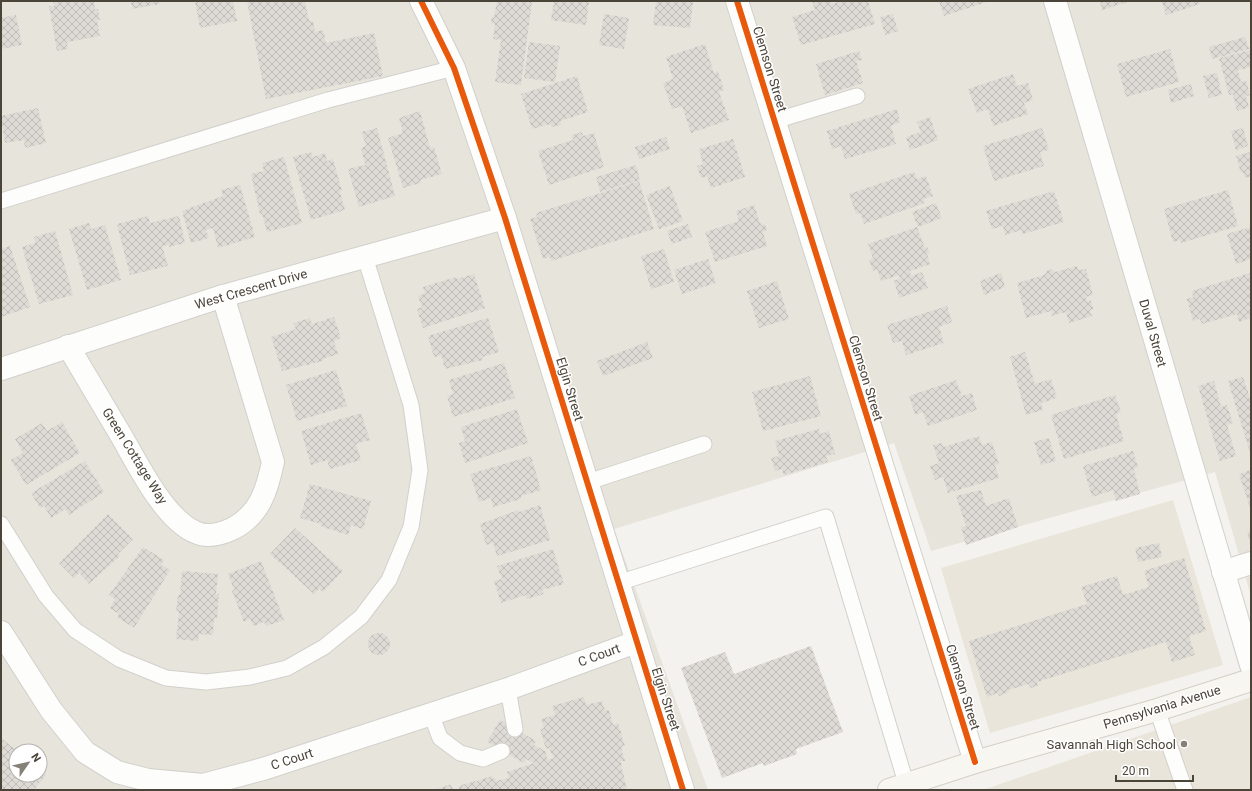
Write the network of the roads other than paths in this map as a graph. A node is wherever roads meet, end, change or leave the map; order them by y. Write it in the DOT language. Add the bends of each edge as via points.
graph roads {
  1 [pos="421,1"];
  2 [pos="737,1"];
  3 [pos="1055,1"];
  4 [pos="454,68"];
  5 [pos="857,96"];
  6 [pos="774,121"];
  7 [pos="1,201"];
  8 [pos="505,218"];
  9 [pos="364,257"];
  10 [pos="223,296"];
  11 [pos="68,346"];
  12 [pos="1,369"];
  13 [pos="704,444"];
  14 [pos="588,482"];
  15 [pos="1,524"];
  16 [pos="1251,563"];
  17 [pos="1224,572"];
  18 [pos="618,583"];
  19 [pos="1,632"];
  20 [pos="636,642"];
  21 [pos="1251,665"];
  22 [pos="1251,680"];
  23 [pos="508,689"];
  24 [pos="1157,710"];
  25 [pos="431,714"];
  26 [pos="515,729"];
  27 [pos="502,751"];
  28 [pos="975,762"];
  29 [pos="897,787"];
  30 [pos="683,790"];
  31 [pos="1184,790"];
  1 -- 4 [label="street, Elgin Street"];
  2 -- 6 [label="street, Clemson Street"];
  3 -- 17 [label="street, Duval Street"];
  4 -- 7 [label="lane" via="328,100"];
  4 -- 8 [label="street, Elgin Street"];
  5 -- 6 [label="lane"];
  6 -- 28 [label="street, Clemson Street"];
  8 -- 9 [label="street, West Crescent Drive"];
  8 -- 14 [label="street, Elgin Street"];
  9 -- 10 [label="street, West Crescent Drive"];
  9 -- 15 [label="lane" via="411,405 420,470 411,527 389,580 362,617 324,647 287,668 250,677 206,682 166,678 119,659 76,630 46,596"];
  10 -- 11 [label="street, West Crescent Drive"];
  10 -- 11 [label="street, Green Cottage Way" via="273,462 268,487 257,510 239,525 219,535 196,533 177,520 155,493"];
  11 -- 12 [label="street, West Crescent Drive"];
  13 -- 14 [label="lane"];
  14 -- 18 [label="street, Elgin Street"];
  16 -- 17 [label="street"];
  17 -- 21 [label="street, Duval Street"];
  18 -- 20 [label="street, Elgin Street"];
  18 -- 29 [label="lane" via="826,517"];
  19 -- 25 [label="street, C Court" via="50,710 84,752 117,772 148,780 203,785 263,769"];
  20 -- 23 [label="street, C Court"];
  20 -- 30 [label="street, Elgin Street"];
  22 -- 24 [label="main road, Pennsylvania Avenue"];
  23 -- 25 [label="street, C Court"];
  23 -- 26 [label="lane"];
  24 -- 28 [label="main road, Pennsylvania Avenue"];
  24 -- 31 [label="lane"];
  25 -- 27 [label="lane" via="440,738 460,753 483,759"];
  28 -- 29 [label="main road, Pennsylvania Avenue"];
}
